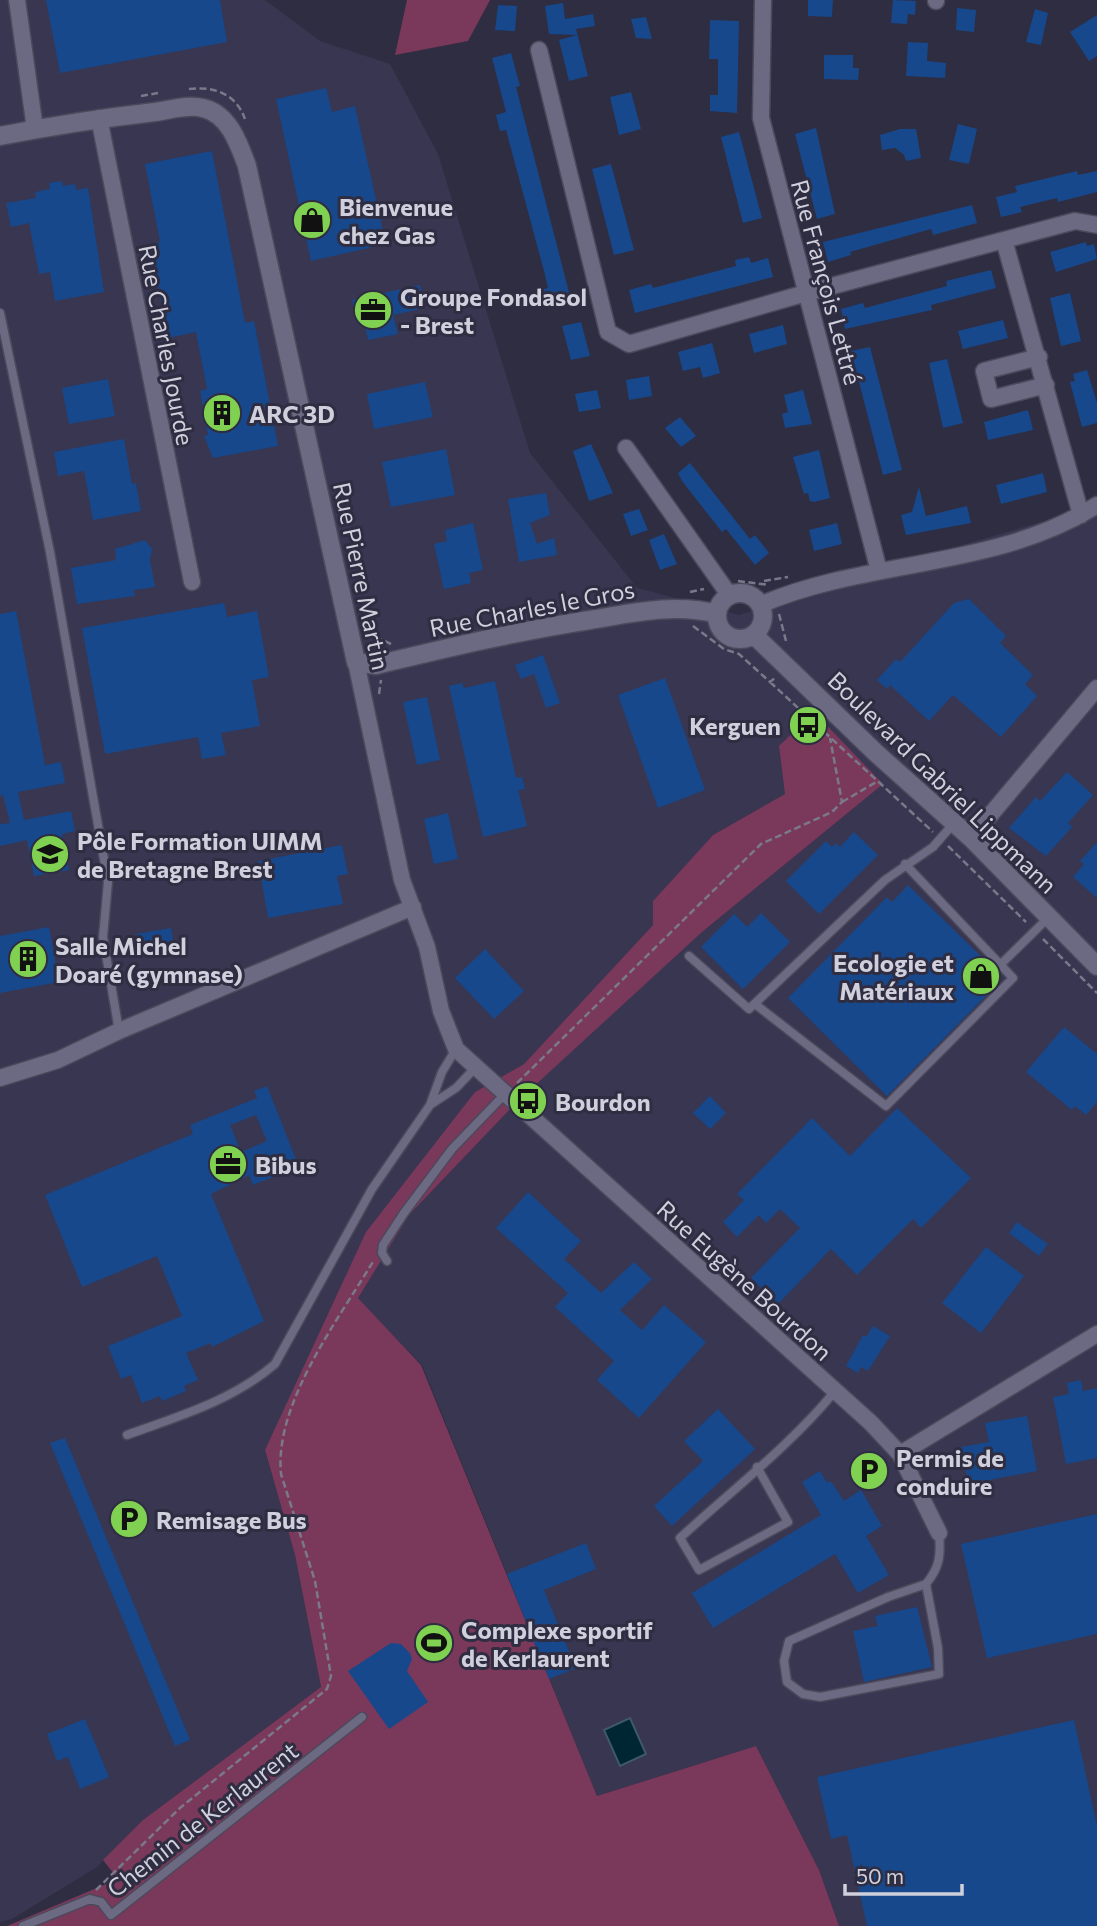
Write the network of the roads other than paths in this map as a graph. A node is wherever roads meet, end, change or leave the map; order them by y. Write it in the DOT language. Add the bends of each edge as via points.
graph roads {
  1 [pos="17,0"];
  2 [pos="763,0"];
  3 [pos="539,50"];
  4 [pos="99,118"];
  5 [pos="35,129"];
  6 [pos="0,136"];
  7 [pos="1097,225"];
  8 [pos="1004,240"];
  9 [pos="806,293"];
  10 [pos="0,313"];
  11 [pos="1038,357"];
  12 [pos="1046,385"];
  13 [pos="626,448"];
  14 [pos="1097,505"];
  15 [pos="1081,515"];
  16 [pos="879,571"];
  17 [pos="192,582"];
  18 [pos="726,589"];
  19 [pos="760,605"];
  20 [pos="717,614"];
  21 [pos="754,635"];
  22 [pos="356,662"];
  23 [pos="1097,688"];
  24 [pos="954,823"];
  25 [pos="971,838"];
  26 [pos="905,864"];
  27 [pos="413,907"];
  28 [pos="1049,917"];
  29 [pos="689,956"];
  30 [pos="1000,965"];
  31 [pos="1097,966"];
  32 [pos="755,1004"];
  33 [pos="119,1031"];
  34 [pos="456,1049"];
  35 [pos="476,1067"];
  36 [pos="0,1078"];
  37 [pos="491,1083"];
  38 [pos="505,1095"];
  39 [pos="430,1105"];
  40 [pos="387,1261"];
  41 [pos="1097,1334"];
  42 [pos="835,1391"];
  43 [pos="127,1435"];
  44 [pos="900,1454"];
  45 [pos="757,1467"];
  46 [pos="939,1533"];
  47 [pos="926,1584"];
  48 [pos="362,1717"];
  49 [pos="23,1926"];
  1 -- 5 [label="street"];
  2 -- 9 [label="street, Rue François Lettré" via="761,118"];
  3 -- 9 [label="street" via="608,332 629,344"];
  4 -- 5 [label="street, Rue Pierre Martin"];
  4 -- 17 [label="street, Rue Charles Jourde"];
  4 -- 22 [label="street, Rue Pierre Martin" via="204,108 217,114 239,142"];
  5 -- 6 [label="street, Rue Pierre Martin"];
  7 -- 8 [label="street" via="1075,222"];
  8 -- 9 [label="street"];
  8 -- 11 [label="street"];
  9 -- 16 [label="street, Rue François Lettré"];
  10 -- 33 [label="lane" via="50,552 108,882 103,937"];
  11 -- 12 [label="street"];
  11 -- 12 [label="street" via="984,371 991,399"];
  12 -- 15 [label="street"];
  13 -- 18 [label="street"];
  14 -- 15 [label="street"];
  15 -- 16 [label="street" via="993,550"];
  16 -- 19 [label="street"];
  18 -- 19 [label="street" via="750,596"];
  18 -- 20 [label="street"];
  19 -- 21 [label="street" via="761,625"];
  20 -- 21 [label="street" via="721,629 732,638"];
  20 -- 22 [label="street, Rue Charles le Gros" via="653,609 534,629 376,664"];
  21 -- 24 [label="street, Boulevard Gabriel Lippmann"];
  22 -- 27 [label="street, Rue Pierre Martin" via="402,880"];
  23 -- 25 [label="street"];
  24 -- 25 [label="street, Boulevard Gabriel Lippmann"];
  24 -- 26 [label="lane" via="933,847"];
  25 -- 28 [label="street, Boulevard Gabriel Lippmann"];
  26 -- 30 [label="lane"];
  26 -- 32 [label="lane"];
  27 -- 33 [label="street"];
  27 -- 34 [label="street, Rue Pierre Martin" via="440,1011"];
  28 -- 30 [label="lane"];
  28 -- 31 [label="street, Boulevard Gabriel Lippmann"];
  29 -- 32 [label="lane" via="750,1009"];
  30 -- 32 [label="lane" via="1013,978 886,1106"];
  33 -- 36 [label="street" via="58,1060"];
  34 -- 35 [label="street, Rue Pierre Martin"];
  34 -- 39 [label="lane"];
  35 -- 37 [label="street, Rue Pierre Martin"];
  35 -- 39 [label="lane"];
  37 -- 38 [label="street, Rue Eugène Bourdon"];
  38 -- 40 [label="lane" via="452,1150 383,1245"];
  38 -- 42 [label="street, Rue Eugène Bourdon"];
  39 -- 43 [label="lane" via="372,1189 275,1364 222,1399"];
  41 -- 44 [label="street"];
  42 -- 44 [label="street, Rue Eugène Bourdon"];
  42 -- 45 [label="lane" via="809,1423"];
  44 -- 46 [label="street, Rue Eugène Bourdon"];
  45 -- 45 [label="lane" via="680,1538 699,1570 788,1522"];
  46 -- 47 [label="lane" via="938,1569"];
  47 -- 47 [label="lane" via="939,1674 820,1697 803,1694 787,1682 784,1661 789,1641"];
  48 -- 49 [label="lane, Chemin de Kerlaurent" via="111,1915 101,1902 90,1899"];
}
